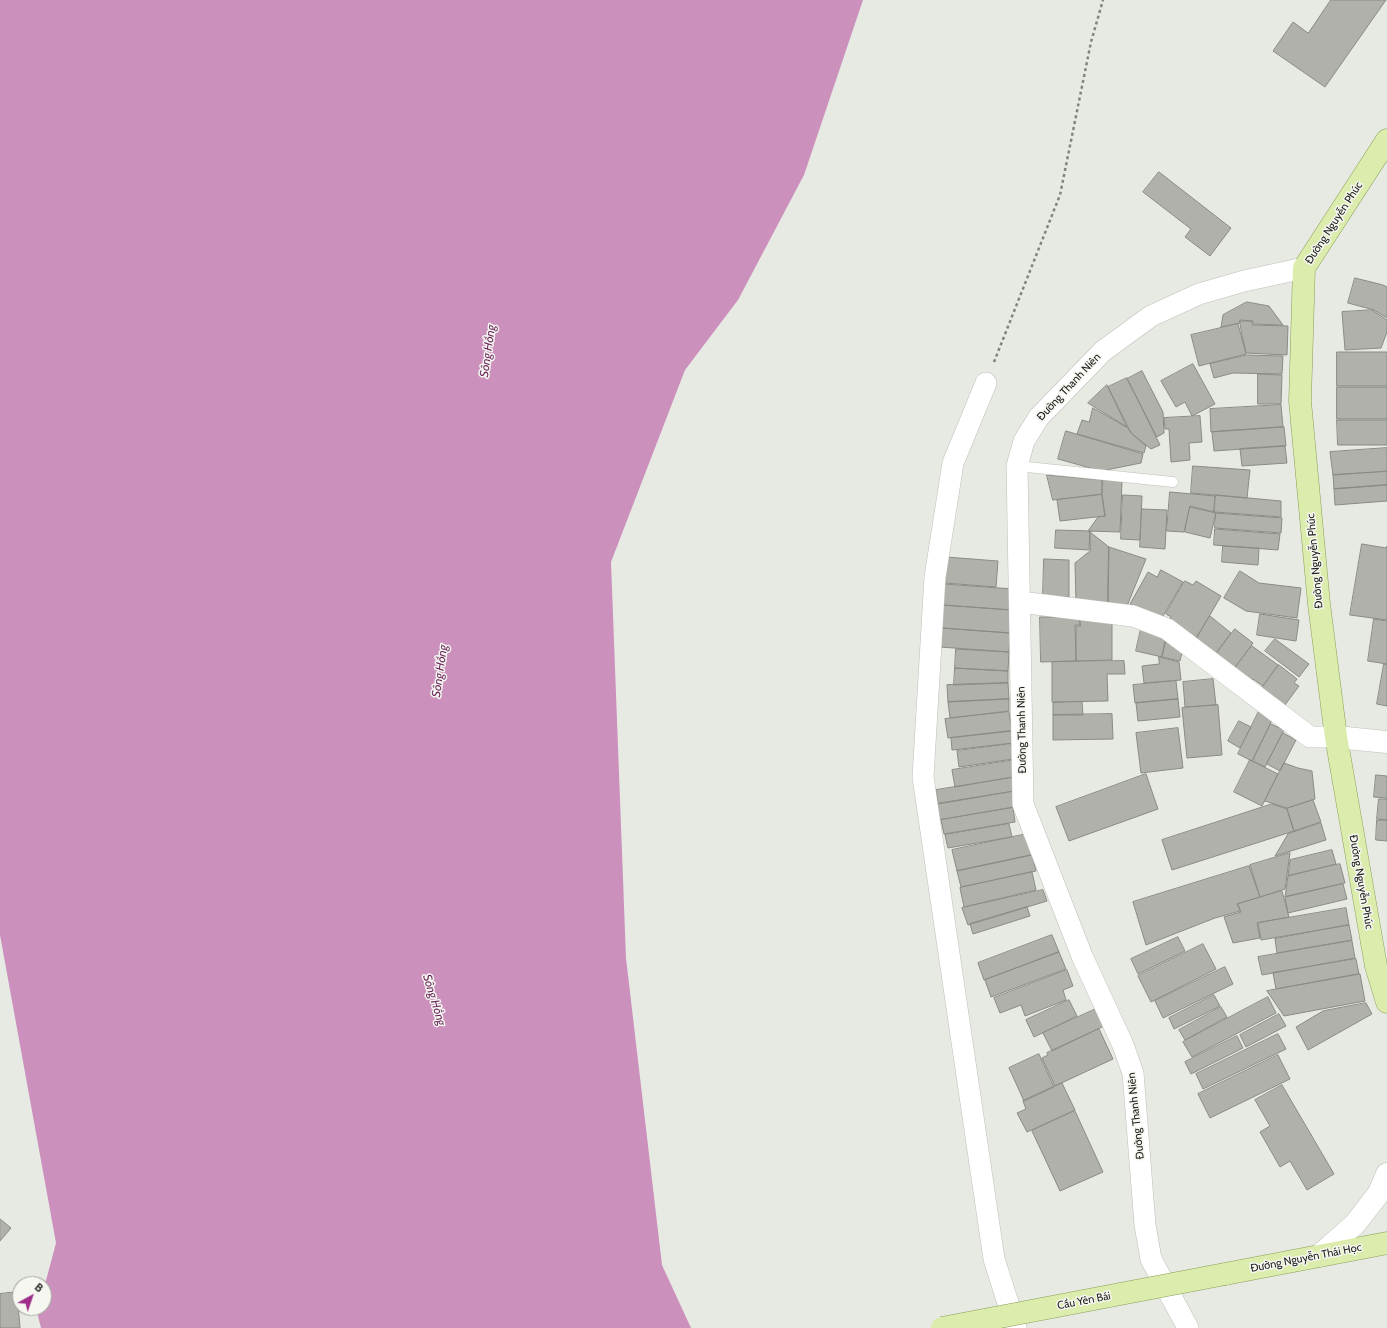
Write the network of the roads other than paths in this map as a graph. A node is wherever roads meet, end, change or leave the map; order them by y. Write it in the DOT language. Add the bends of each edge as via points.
graph roads {
  1 [pos="1387,140"];
  2 [pos="1304,268"];
  3 [pos="986,382"];
  4 [pos="1017,466"];
  5 [pos="1173,482"];
  6 [pos="1020,602"];
  7 [pos="1336,737"];
  8 [pos="1387,742"];
  9 [pos="1381,966"];
  10 [pos="1387,1002"];
  11 [pos="1387,1174"];
  12 [pos="1387,1243"];
  13 [pos="1319,1256"];
  14 [pos="1225,1274"];
  15 [pos="942,1328"];
  16 [pos="1016,1328"];
  17 [pos="1188,1328"];
  1 -- 2 [label="main road, Đường Nguyễn Phúc"];
  2 -- 4 [label="street, Đường Thanh Niên" via="1199,294 1151,316 1103,351 1039,417 1024,441"];
  2 -- 7 [label="main road, Đường Nguyễn Phúc" via="1300,401 1319,604"];
  3 -- 16 [label="street" via="953,463 935,577 923,777 994,1259"];
  4 -- 5 [label="lane"];
  4 -- 6 [label="street, Đường Thanh Niên"];
  6 -- 7 [label="street" via="1133,616 1167,630 1310,737"];
  6 -- 17 [label="street, Đường Thanh Niên" via="1024,804 1082,956 1123,1045 1133,1073 1145,1225 1151,1259"];
  7 -- 8 [label="main road"];
  7 -- 9 [label="main road, Đường Nguyễn Phúc"];
  9 -- 10 [label="main road, Đường Nguyễn Phúc"];
  11 -- 13 [label="main road" via="1379,1193 1355,1224"];
  12 -- 13 [label="main road, Đường Nguyễn Thái Học"];
  13 -- 14 [label="main road, Đường Nguyễn Thái Học"];
  14 -- 15 [label="main road, Cầu Yên Bái, bridge"];
}
